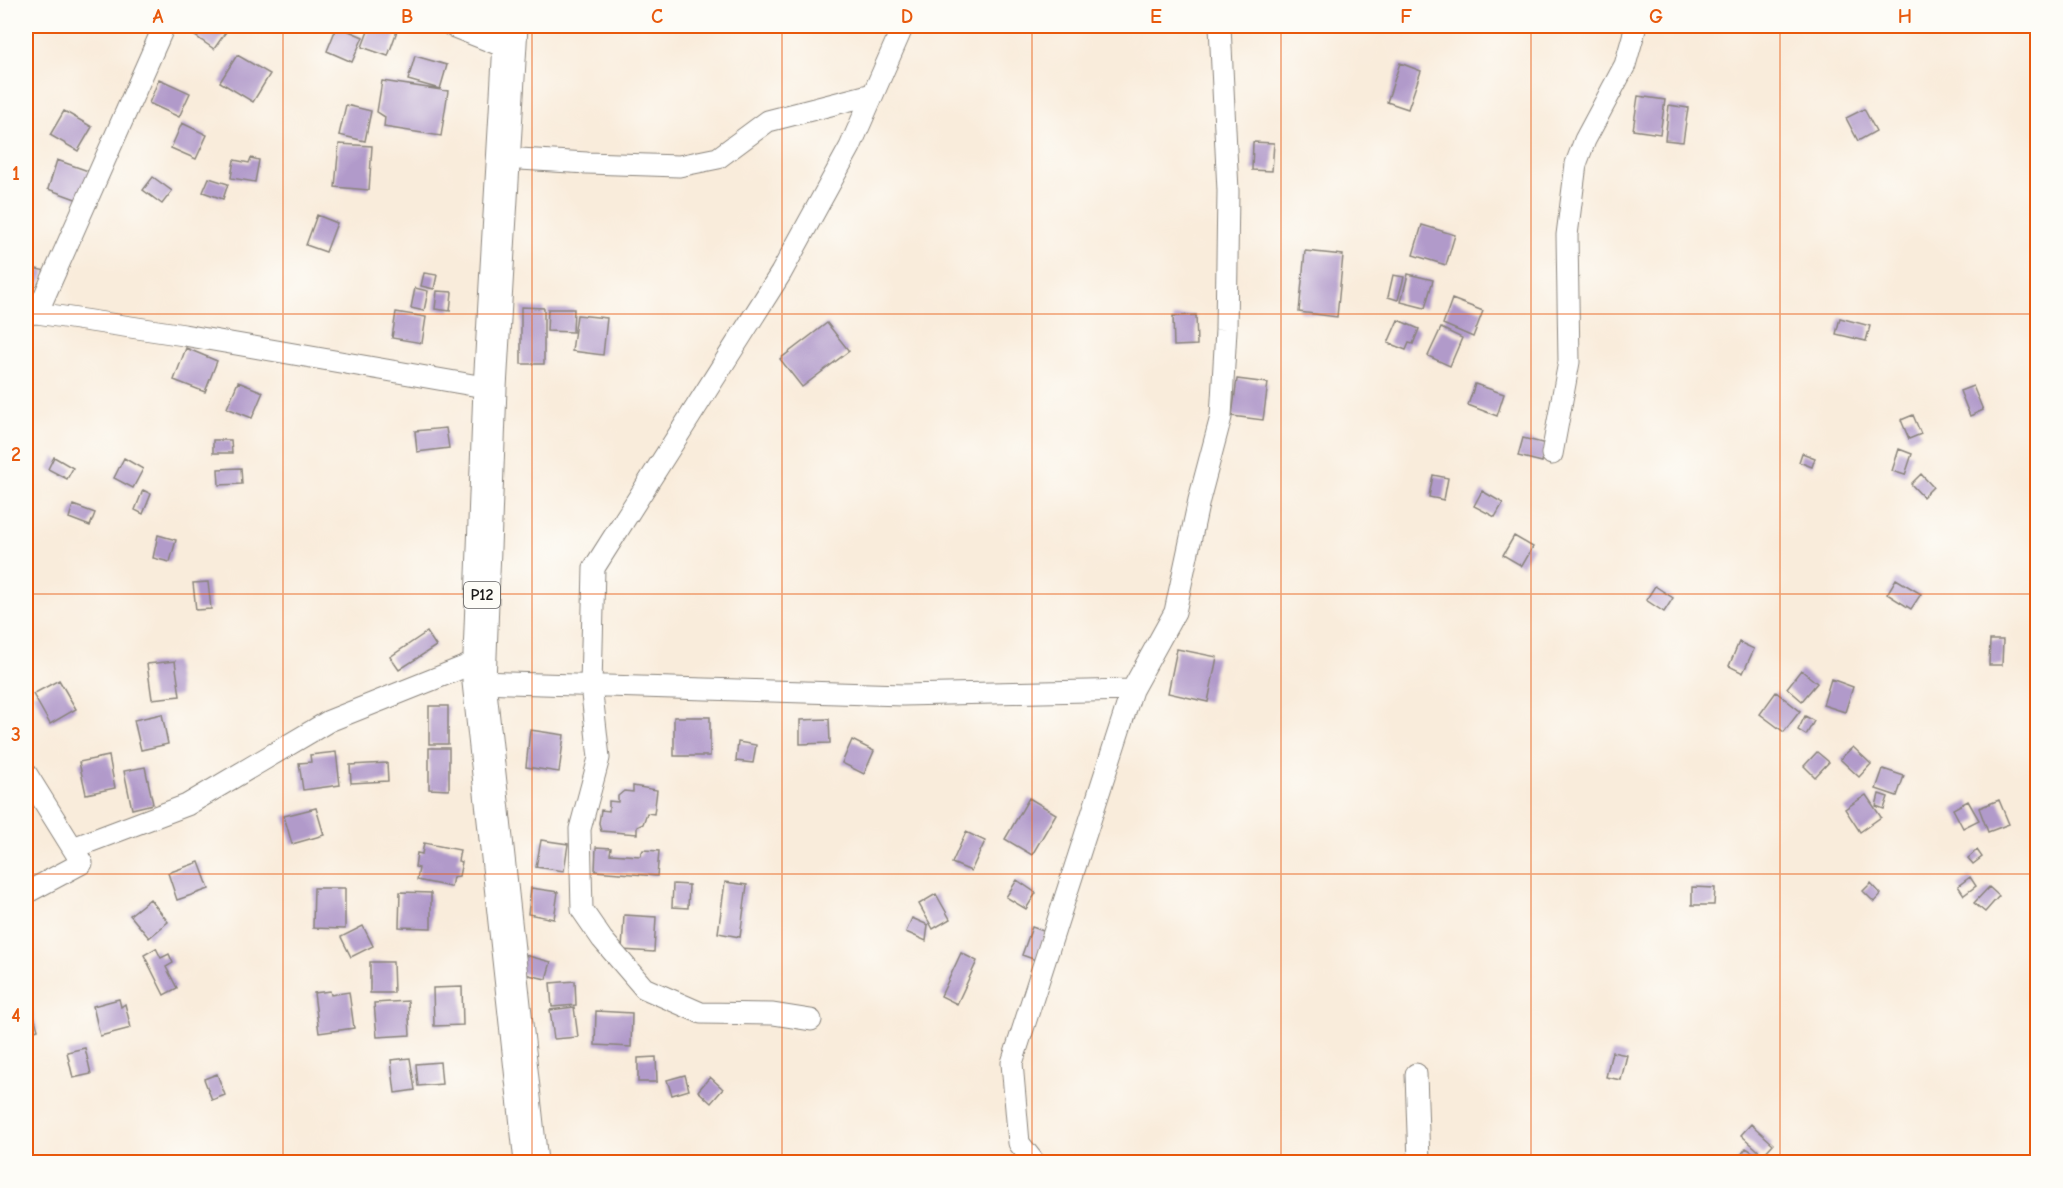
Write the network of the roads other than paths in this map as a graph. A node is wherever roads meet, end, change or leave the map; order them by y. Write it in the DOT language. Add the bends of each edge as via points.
graph roads {
  1 [pos="164,26"];
  2 [pos="452,26"];
  3 [pos="903,26"];
  4 [pos="1220,26"];
  5 [pos="1635,26"];
  6 [pos="510,38"];
  7 [pos="873,94"];
  8 [pos="503,158"];
  9 [pos="32,314"];
  10 [pos="490,388"];
  11 [pos="1552,454"];
  12 [pos="479,671"];
  13 [pos="591,685"];
  14 [pos="1132,690"];
  15 [pos="26,773"];
  16 [pos="73,848"];
  17 [pos="26,893"];
  18 [pos="811,1020"];
  19 [pos="1416,1074"];
  20 [pos="531,1162"];
  21 [pos="1034,1162"];
  22 [pos="1419,1162"];
  1 -- 9 [label="street"];
  2 -- 6 [label="street"];
  3 -- 7 [label="street"];
  4 -- 14 [label="street" via="1228,191 1221,417 1175,612"];
  5 -- 11 [label="street" via="1625,65 1576,164 1567,236 1569,362"];
  6 -- 8 [label="main road, P12"];
  7 -- 8 [label="street" via="768,121 718,158 679,166"];
  7 -- 13 [label="street" via="850,147 781,273 594,568"];
  8 -- 10 [label="main road, P12"];
  9 -- 10 [label="street" via="184,335"];
  10 -- 12 [label="main road, P12"];
  12 -- 13 [label="street"];
  12 -- 16 [label="street" via="329,721 187,805"];
  12 -- 20 [label="main road, P12"];
  13 -- 14 [label="street" via="903,695"];
  13 -- 18 [label="street" via="598,758 580,829 582,910 644,988 701,1013 774,1014"];
  14 -- 21 [label="street" via="1012,1063 1019,1143"];
  15 -- 16 [label="street"];
  16 -- 17 [label="street" via="82,863"];
  19 -- 22 [label="street"];
}
